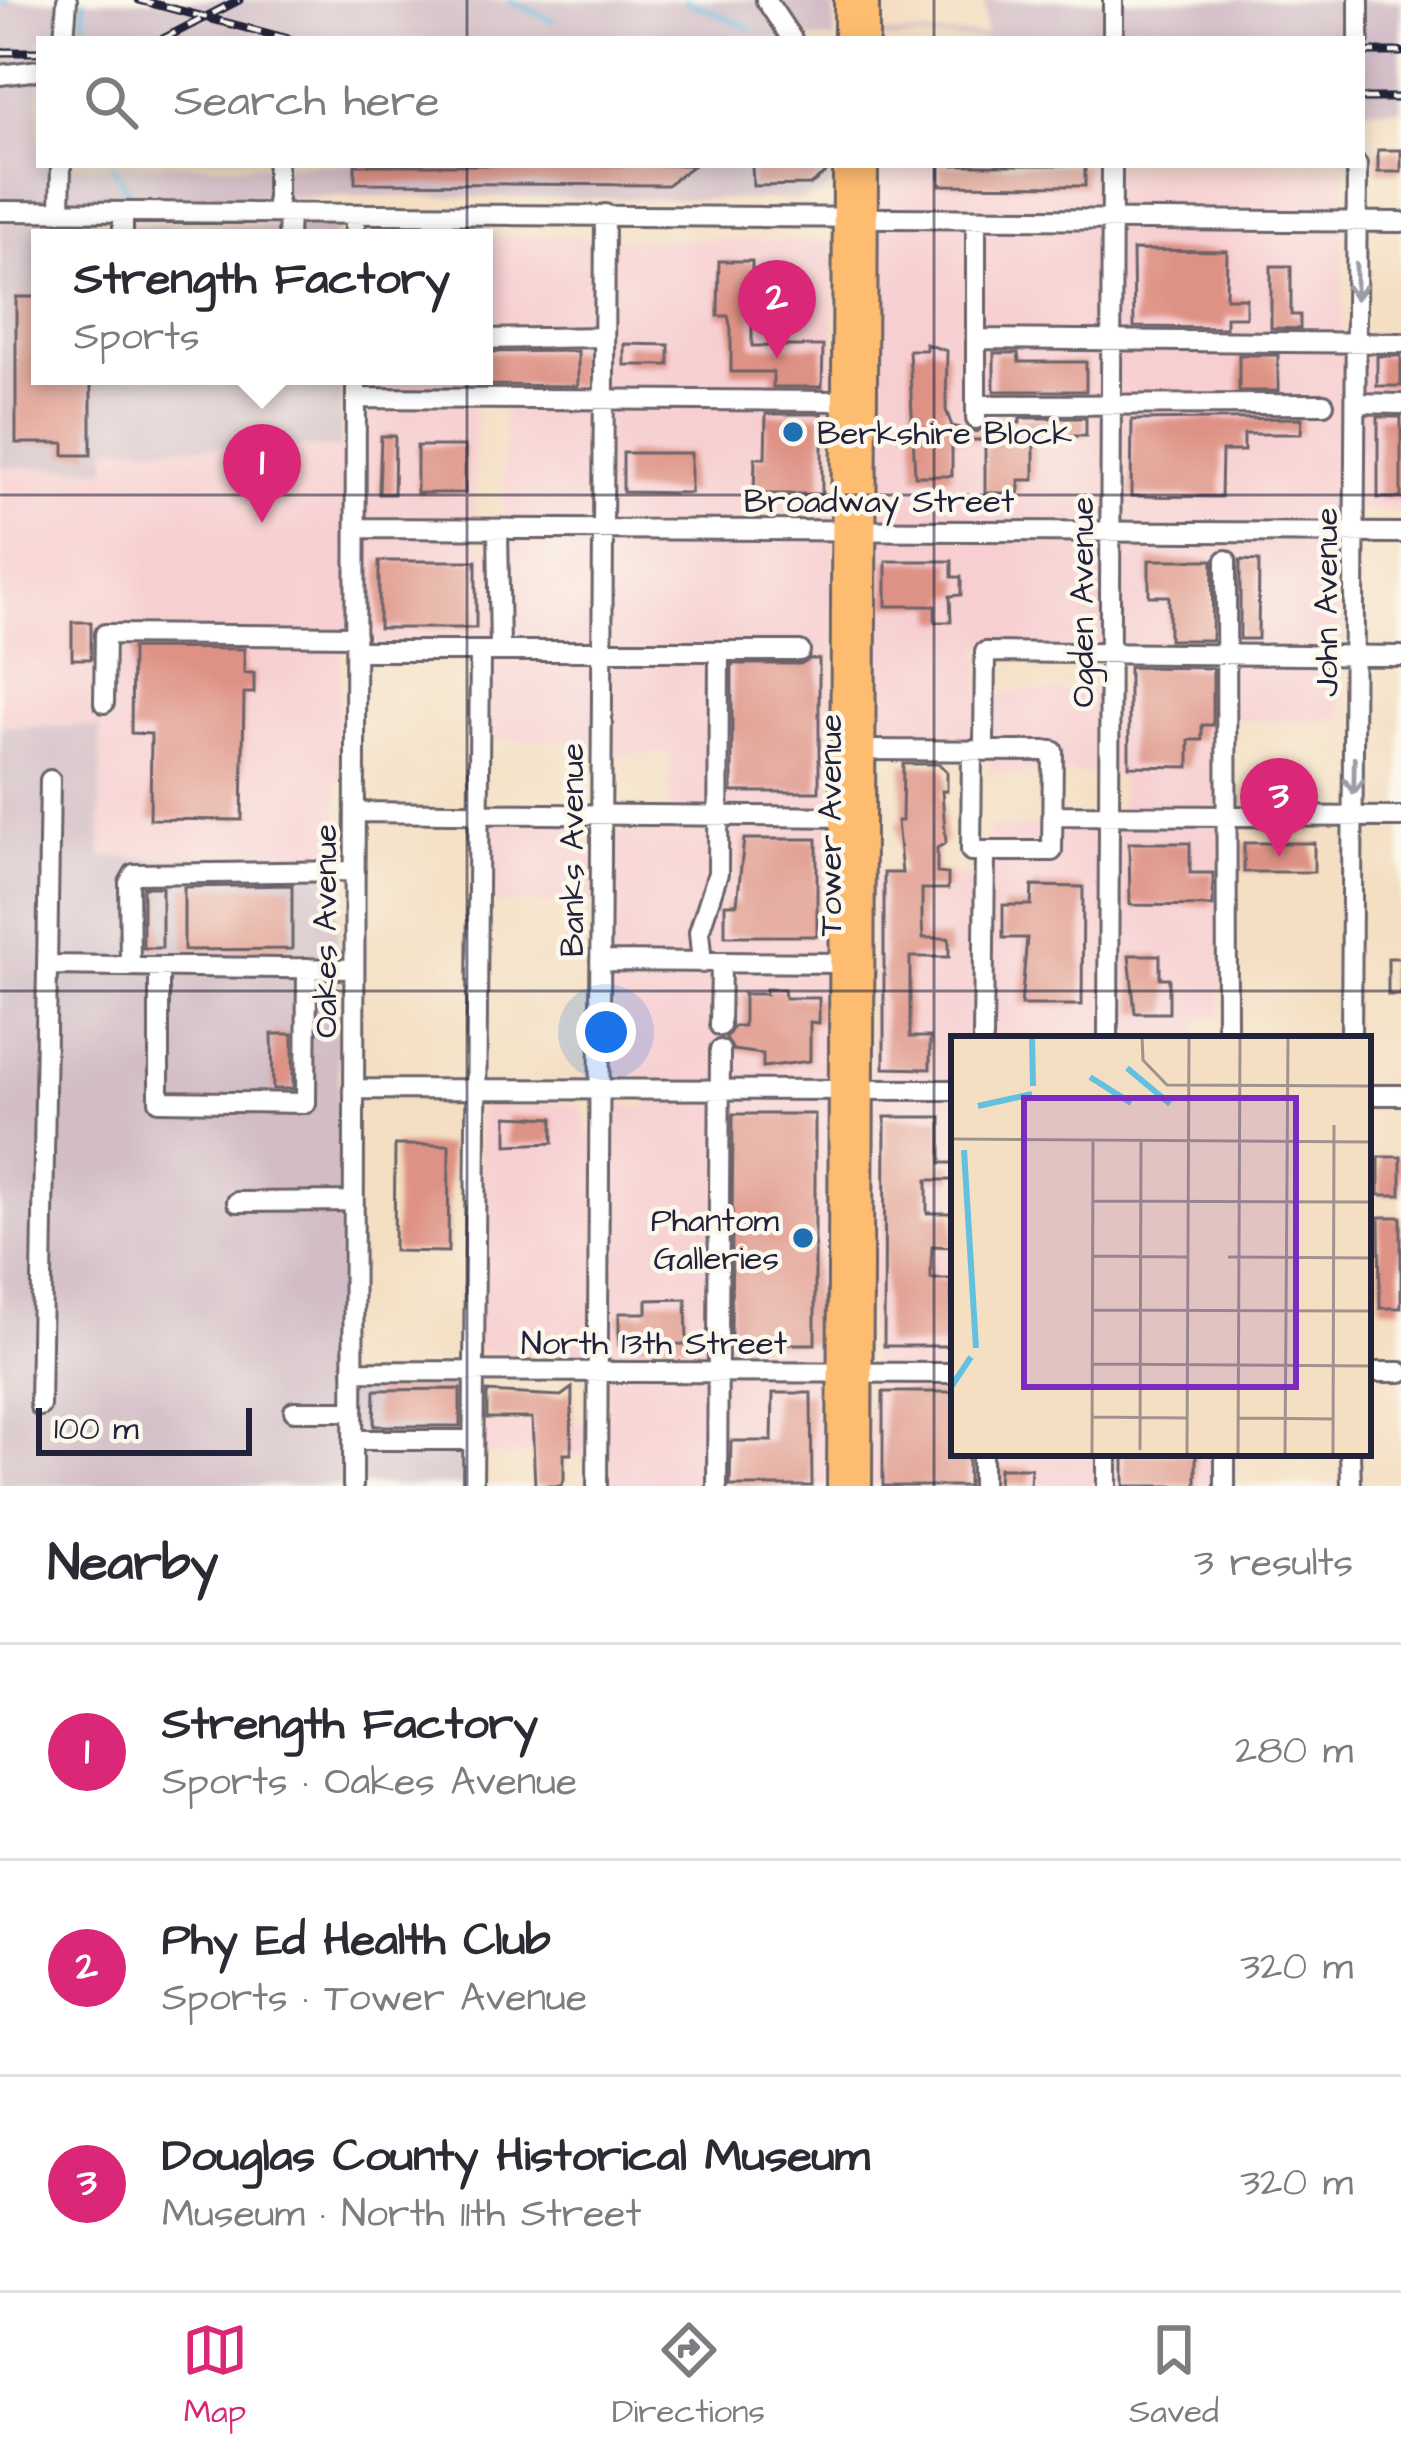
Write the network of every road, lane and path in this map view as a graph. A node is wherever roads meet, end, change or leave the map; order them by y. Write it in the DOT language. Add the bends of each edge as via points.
graph roads {
  1 [pos="67,0"];
  2 [pos="766,0"];
  3 [pos="847,0"];
  4 [pos="866,0"];
  5 [pos="1113,0"];
  6 [pos="1359,0"];
  7 [pos="64,36"];
  8 [pos="790,36"];
  9 [pos="847,36"];
  10 [pos="866,36"];
  11 [pos="1113,36"];
  12 [pos="1359,36"];
  13 [pos="36,70"];
  14 [pos="0,75"];
  15 [pos="61,168"];
  16 [pos="278,168"];
  17 [pos="846,168"];
  18 [pos="864,168"];
  19 [pos="1112,168"];
  20 [pos="1357,168"];
  21 [pos="0,211"];
  22 [pos="60,212"];
  23 [pos="123,212"];
  24 [pos="283,213"];
  25 [pos="355,214"];
  26 [pos="604,214"];
  27 [pos="855,220"];
  28 [pos="976,220"];
  29 [pos="1112,221"];
  30 [pos="1356,221"];
  31 [pos="1401,222"];
  32 [pos="123,229"];
  33 [pos="287,229"];
  34 [pos="355,229"];
  35 [pos="604,337"];
  36 [pos="493,339"];
  37 [pos="976,339"];
  38 [pos="1112,340"];
  39 [pos="1356,343"];
  40 [pos="1401,343"];
  41 [pos="356,385"];
  42 [pos="356,398"];
  43 [pos="844,401"];
  44 [pos="603,402"];
  45 [pos="1356,403"];
  46 [pos="1112,404"];
  47 [pos="1324,404"];
  48 [pos="1401,404"];
  49 [pos="356,528"];
  50 [pos="498,529"];
  51 [pos="602,529"];
  52 [pos="854,530"];
  53 [pos="1111,531"];
  54 [pos="1355,532"];
  55 [pos="1401,533"];
  56 [pos="1226,560"];
  57 [pos="356,644"];
  58 [pos="490,651"];
  59 [pos="602,651"];
  60 [pos="719,651"];
  61 [pos="800,651"];
  62 [pos="1110,653"];
  63 [pos="1227,655"];
  64 [pos="1355,656"];
  65 [pos="1401,656"];
  66 [pos="104,703"];
  67 [pos="978,746"];
  68 [pos="862,750"];
  69 [pos="50,780"];
  70 [pos="355,812"];
  71 [pos="480,814"];
  72 [pos="601,815"];
  73 [pos="1052,815"];
  74 [pos="719,816"];
  75 [pos="1109,816"];
  76 [pos="852,817"];
  77 [pos="1226,817"];
  78 [pos="1353,817"];
  79 [pos="1401,817"];
  80 [pos="985,851"];
  81 [pos="355,871"];
  82 [pos="600,962"];
  83 [pos="711,963"];
  84 [pos="843,963"];
  85 [pos="47,965"];
  86 [pos="130,966"];
  87 [pos="160,967"];
  88 [pos="307,968"];
  89 [pos="354,969"];
  90 [pos="720,1026"];
  91 [pos="983,1036"];
  92 [pos="1108,1036"];
  93 [pos="1227,1036"];
  94 [pos="1352,1036"];
  95 [pos="720,1050"];
  96 [pos="719,1088"];
  97 [pos="353,1089"];
  98 [pos="477,1089"];
  99 [pos="852,1089"];
  100 [pos="599,1090"];
  101 [pos="951,1090"];
  102 [pos="237,1202"];
  103 [pos="353,1202"];
  104 [pos="353,1370"];
  105 [pos="472,1371"];
  106 [pos="598,1372"];
  107 [pos="719,1372"];
  108 [pos="850,1372"];
  109 [pos="951,1373"];
  110 [pos="40,1406"];
  111 [pos="294,1411"];
  112 [pos="353,1412"];
  113 [pos="353,1439"];
  114 [pos="473,1440"];
  115 [pos="1350,1456"];
  116 [pos="352,1486"];
  117 [pos="473,1486"];
  118 [pos="597,1486"];
  119 [pos="717,1486"];
  120 [pos="840,1486"];
  121 [pos="859,1486"];
  122 [pos="1351,1486"];
  1 -- 7 [label="street"];
  2 -- 8 [label="street"];
  3 -- 9 [label="main road"];
  4 -- 10 [label="main road"];
  5 -- 11 [label="street"];
  6 -- 12 [label="street"];
  13 -- 14 [label="street"];
  15 -- 22 [label="street"];
  16 -- 24 [label="street"];
  17 -- 27 [label="main road, Tower Avenue"];
  18 -- 27 [label="main road, Tower Avenue"];
  19 -- 29 [label="street, Ogden Avenue"];
  20 -- 30 [label="street, John Avenue"];
  21 -- 22 [label="street"];
  22 -- 23 [label="street"];
  23 -- 24 [label="street"];
  23 -- 32 [label="street"];
  24 -- 25 [label="street"];
  24 -- 33 [label="street"];
  25 -- 26 [label="street"];
  25 -- 34 [label="street"];
  26 -- 27 [label="street"];
  26 -- 35 [label="street, Banks Avenue"];
  27 -- 28 [label="street"];
  27 -- 43 [label="main road, Tower Avenue"];
  27 -- 52 [label="main road, Tower Avenue"];
  28 -- 29 [label="street"];
  28 -- 37 [label="street"];
  29 -- 30 [label="street"];
  29 -- 38 [label="street, Ogden Avenue"];
  30 -- 31 [label="street"];
  30 -- 39 [label="street, John Avenue, one-way"];
  35 -- 36 [label="street"];
  35 -- 44 [label="street, Banks Avenue"];
  37 -- 38 [label="street"];
  37 -- 46 [label="street" via="976,412"];
  38 -- 39 [label="street"];
  38 -- 46 [label="street, Ogden Avenue"];
  39 -- 40 [label="street"];
  39 -- 45 [label="street, John Avenue"];
  41 -- 42 [label="street, Oakes Avenue"];
  42 -- 44 [label="street"];
  42 -- 49 [label="street, Oakes Avenue"];
  43 -- 44 [label="street"];
  43 -- 52 [label="main road, Tower Avenue"];
  44 -- 51 [label="street, Banks Avenue"];
  45 -- 48 [label="street"];
  45 -- 54 [label="street, John Avenue"];
  46 -- 47 [label="street"];
  46 -- 53 [label="street, Ogden Avenue"];
  49 -- 50 [label="street, Broadway Street"];
  49 -- 57 [label="street, Oakes Avenue"];
  50 -- 51 [label="street, Broadway Street"];
  50 -- 58 [label="street"];
  51 -- 52 [label="street, Broadway Street"];
  51 -- 59 [label="street, Banks Avenue"];
  52 -- 53 [label="street, Broadway Street"];
  52 -- 68 [label="main road, Tower Avenue"];
  52 -- 76 [label="main road, Tower Avenue"];
  53 -- 54 [label="street, Broadway Street"];
  53 -- 62 [label="street, Ogden Avenue"];
  54 -- 55 [label="street, Broadway Street"];
  54 -- 64 [label="street, John Avenue"];
  56 -- 63 [label="street"];
  57 -- 58 [label="street"];
  57 -- 66 [label="street" via="105,634"];
  57 -- 70 [label="street, Oakes Avenue"];
  58 -- 59 [label="street"];
  58 -- 71 [label="street"];
  59 -- 60 [label="street"];
  59 -- 72 [label="street, Banks Avenue"];
  60 -- 61 [label="street"];
  60 -- 74 [label="street"];
  62 -- 63 [label="street"];
  62 -- 67 [label="street" via="986,652"];
  62 -- 75 [label="street, Ogden Avenue"];
  63 -- 64 [label="street"];
  63 -- 77 [label="street"];
  64 -- 65 [label="street"];
  64 -- 78 [label="street, John Avenue, one-way"];
  67 -- 68 [label="street"];
  67 -- 73 [label="street" via="1053,751"];
  67 -- 80 [label="street" via="970,851"];
  68 -- 76 [label="main road, Tower Avenue"];
  69 -- 85 [label="street"];
  70 -- 71 [label="street"];
  70 -- 81 [label="street, Oakes Avenue"];
  71 -- 72 [label="street"];
  71 -- 98 [label="street"];
  72 -- 74 [label="street"];
  72 -- 82 [label="street, Banks Avenue"];
  73 -- 75 [label="street"];
  73 -- 80 [label="street" via="1052,851"];
  74 -- 76 [label="street"];
  74 -- 83 [label="street" via="718,873 698,940"];
  75 -- 77 [label="street"];
  75 -- 92 [label="street, Ogden Avenue"];
  76 -- 84 [label="main road, Tower Avenue"];
  76 -- 99 [label="main road, Tower Avenue"];
  77 -- 78 [label="street"];
  77 -- 93 [label="street"];
  78 -- 79 [label="street"];
  78 -- 94 [label="street, John Avenue"];
  80 -- 91 [label="street"];
  81 -- 86 [label="street" via="134,874"];
  81 -- 89 [label="street, Oakes Avenue"];
  82 -- 83 [label="street"];
  82 -- 100 [label="street, Banks Avenue"];
  83 -- 84 [label="street"];
  83 -- 90 [label="street"];
  84 -- 99 [label="main road, Tower Avenue"];
  85 -- 86 [label="street"];
  85 -- 110 [label="street"];
  86 -- 87 [label="street"];
  87 -- 88 [label="street"];
  87 -- 88 [label="street" via="159,1101 306,1103"];
  88 -- 89 [label="street"];
  89 -- 97 [label="street, Oakes Avenue"];
  95 -- 96 [label="street"];
  96 -- 99 [label="street"];
  96 -- 100 [label="street"];
  96 -- 107 [label="street"];
  97 -- 98 [label="street"];
  97 -- 103 [label="street, Oakes Avenue"];
  98 -- 100 [label="street"];
  98 -- 105 [label="street"];
  99 -- 101 [label="street"];
  99 -- 108 [label="main road, Tower Avenue"];
  100 -- 106 [label="street, Banks Avenue"];
  102 -- 103 [label="street"];
  103 -- 104 [label="street, Oakes Avenue"];
  104 -- 105 [label="street, North 13th Street"];
  104 -- 112 [label="street, Oakes Avenue"];
  105 -- 106 [label="street, North 13th Street"];
  105 -- 114 [label="street"];
  106 -- 107 [label="street, North 13th Street"];
  106 -- 118 [label="street, Banks Avenue"];
  107 -- 108 [label="street, North 13th Street"];
  107 -- 119 [label="street"];
  108 -- 109 [label="street, North 13th Street"];
  108 -- 120 [label="main road, Tower Avenue"];
  108 -- 121 [label="main road, Tower Avenue"];
  111 -- 112 [label="street"];
  112 -- 113 [label="street, Oakes Avenue"];
  113 -- 114 [label="street"];
  113 -- 116 [label="street, Oakes Avenue"];
  114 -- 117 [label="street"];
  115 -- 122 [label="street"];
}
